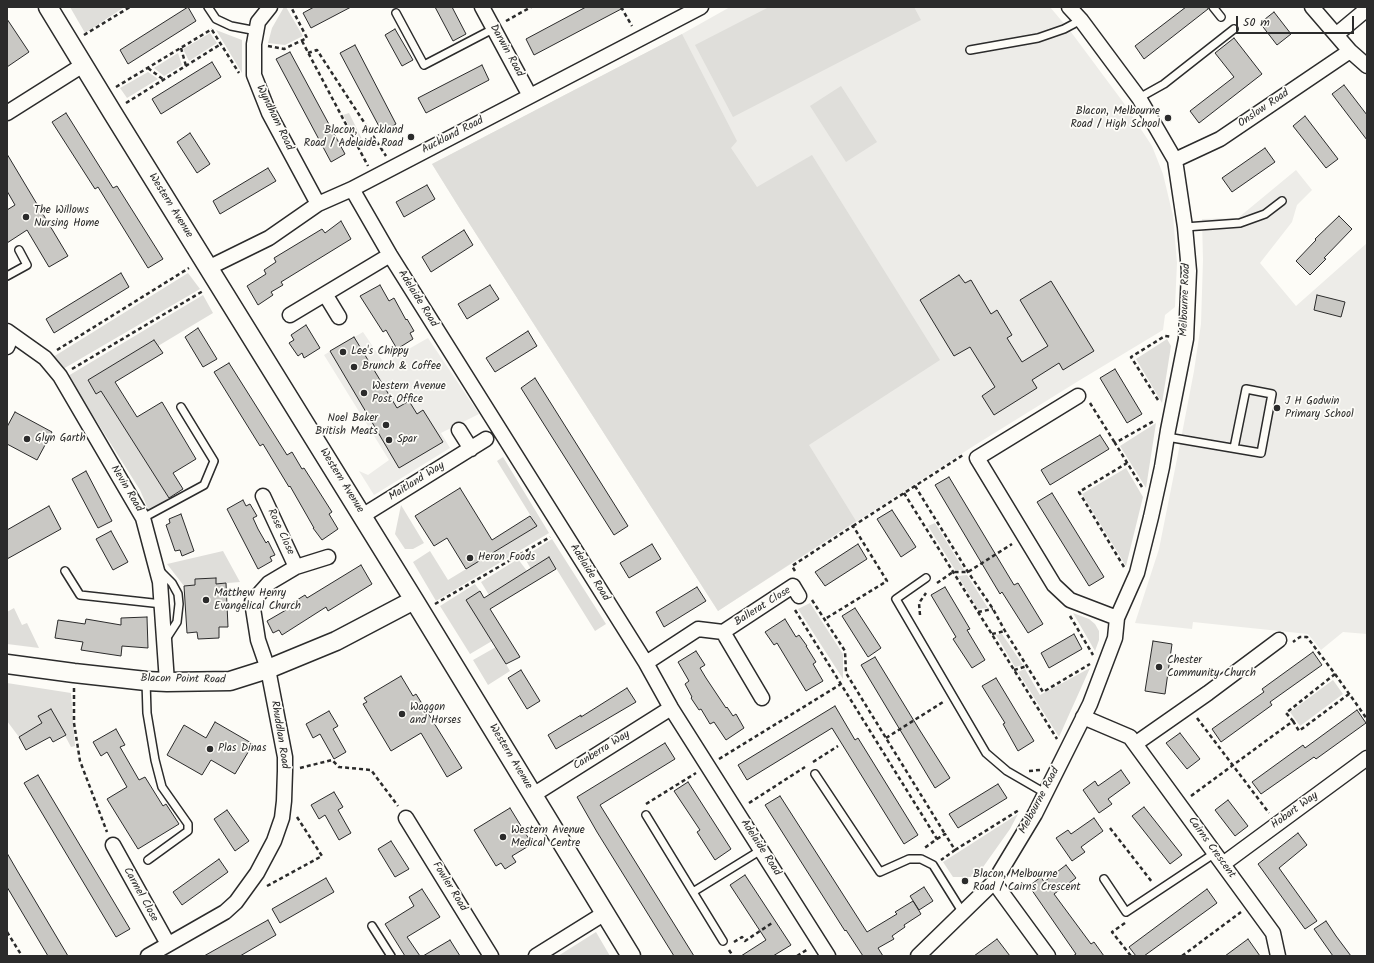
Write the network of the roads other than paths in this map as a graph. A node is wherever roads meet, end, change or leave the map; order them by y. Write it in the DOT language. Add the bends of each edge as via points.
graph roads {
  1 [pos="48,7"];
  2 [pos="208,7"];
  3 [pos="270,7"];
  4 [pos="482,7"];
  5 [pos="701,7"];
  6 [pos="1069,7"];
  7 [pos="1213,7"];
  8 [pos="1312,7"];
  9 [pos="1367,8"];
  10 [pos="396,13"];
  11 [pos="1221,17"];
  12 [pos="1081,20"];
  13 [pos="493,28"];
  14 [pos="1234,29"];
  15 [pos="257,31"];
  16 [pos="1337,34"];
  17 [pos="970,50"];
  18 [pos="1350,50"];
  19 [pos="83,65"];
  20 [pos="1367,66"];
  21 [pos="530,96"];
  22 [pos="1139,98"];
  23 [pos="7,113"];
  24 [pos="1175,160"];
  25 [pos="352,189"];
  26 [pos="1282,201"];
  27 [pos="318,204"];
  28 [pos="1185,227"];
  29 [pos="19,250"];
  30 [pos="390,255"];
  31 [pos="210,270"];
  32 [pos="7,276"];
  33 [pos="325,294"];
  34 [pos="290,315"];
  35 [pos="338,317"];
  36 [pos="9,338"];
  37 [pos="1078,396"];
  38 [pos="181,407"];
  39 [pos="459,430"];
  40 [pos="1167,437"];
  41 [pos="486,439"];
  42 [pos="471,448"];
  43 [pos="1234,448"];
  44 [pos="263,496"];
  45 [pos="362,516"];
  46 [pos="143,518"];
  47 [pos="328,557"];
  48 [pos="156,567"];
  49 [pos="296,567"];
  50 [pos="65,571"];
  51 [pos="926,578"];
  52 [pos="799,602"];
  53 [pos="162,604"];
  54 [pos="418,606"];
  55 [pos="1117,618"];
  56 [pos="723,632"];
  57 [pos="164,641"];
  58 [pos="1285,642"];
  59 [pos="646,663"];
  60 [pos="7,664"];
  61 [pos="268,668"];
  62 [pos="146,681"];
  63 [pos="167,682"];
  64 [pos="762,698"];
  65 [pos="671,708"];
  66 [pos="1083,717"];
  67 [pos="1135,744"];
  68 [pos="1367,758"];
  69 [pos="815,774"];
  70 [pos="1045,793"];
  71 [pos="533,795"];
  72 [pos="646,815"];
  73 [pos="406,818"];
  74 [pos="113,845"];
  75 [pos="762,850"];
  76 [pos="1219,858"];
  77 [pos="148,860"];
  78 [pos="1104,879"];
  79 [pos="994,882"];
  80 [pos="693,892"];
  81 [pos="963,912"];
  82 [pos="605,913"];
  83 [pos="372,926"];
  84 [pos="723,941"];
  85 [pos="168,944"];
  86 [pos="148,956"];
  87 [pos="391,956"];
  88 [pos="492,956"];
  89 [pos="536,956"];
  90 [pos="631,956"];
  91 [pos="828,956"];
  92 [pos="918,956"];
  93 [pos="1048,956"];
  94 [pos="1278,956"];
  1 -- 19 [label="street, Western Avenue"];
  2 -- 15 [label="lane" via="216,19 231,26"];
  3 -- 15 [label="street, Wyndham Road" via="258,22"];
  4 -- 13 [label="street, Darwin Road"];
  5 -- 21 [label="street, Auckland Road"];
  6 -- 12 [label="street, Melbourne Road"];
  7 -- 11 [label="lane"];
  8 -- 16 [label="street"];
  9 -- 16 [label="street"];
  10 -- 13 [label="lane" via="424,65"];
  12 -- 17 [label="lane" via="1038,38"];
  12 -- 22 [label="street, Melbourne Road"];
  13 -- 21 [label="street, Darwin Road"];
  14 -- 22 [label="lane" via="1164,84"];
  15 -- 27 [label="street, Wyndham Road" via="254,44 254,75 269,113"];
  16 -- 18 [label="street"];
  18 -- 20 [label="street"];
  18 -- 24 [label="street, Onslow Road" via="1220,139"];
  19 -- 23 [label="street"];
  19 -- 31 [label="street, Western Avenue"];
  21 -- 25 [label="street, Auckland Road"];
  22 -- 24 [label="street, Melbourne Road"];
  24 -- 28 [label="street, Melbourne Road"];
  25 -- 27 [label="street, Auckland Road"];
  25 -- 30 [label="street, Adelaide Road"];
  26 -- 28 [label="lane" via="1265,214 1240,224"];
  27 -- 31 [label="street, Auckland Road" via="269,238"];
  28 -- 40 [label="street, Melbourne Road" via="1189,270 1186,339 1169,416"];
  29 -- 32 [label="lane" via="27,265"];
  30 -- 33 [label="street"];
  30 -- 59 [label="street, Adelaide Road"];
  31 -- 45 [label="street, Western Avenue"];
  33 -- 34 [label="street"];
  33 -- 35 [label="street"];
  36 -- 46 [label="street, Nevin Road" via="45,358 60,376"];
  37 -- 55 [label="street" via="977,458 1054,585 1070,600"];
  38 -- 46 [label="lane" via="214,461 204,485"];
  39 -- 42 [label="street"];
  40 -- 43 [label="lane"];
  40 -- 55 [label="street, Melbourne Road" via="1154,506 1137,573"];
  41 -- 42 [label="street, Maitland Way"];
  42 -- 45 [label="street, Maitland Way"];
  43 -- 43 [label="lane" via="1261,452 1272,394 1246,389"];
  44 -- 49 [label="street, Rose Close"];
  45 -- 54 [label="street, Western Avenue"];
  46 -- 48 [label="street, Nevin Road"];
  47 -- 49 [label="street, Rose Close"];
  48 -- 53 [label="street, Nevin Road"];
  48 -- 57 [label="lane" via="172,583 178,594 177,622"];
  49 -- 61 [label="street, Rose Close" via="269,583 252,602 258,640"];
  50 -- 53 [label="lane" via="80,595"];
  51 -- 70 [label="lane" via="896,599 986,753 1007,771"];
  52 -- 56 [label="street, Ballerat Close" via="793,586"];
  53 -- 57 [label="street, Nevin Road"];
  54 -- 61 [label="street, Blacon Point Road"];
  54 -- 71 [label="street, Western Avenue"];
  55 -- 66 [label="street, Melbourne Road" via="1115,638"];
  56 -- 59 [label="street, Ballerat Close" via="698,629"];
  56 -- 64 [label="street, Ballerat Close"];
  57 -- 63 [label="street, Nevin Road"];
  58 -- 67 [label="street"];
  59 -- 65 [label="street, Adelaide Road"];
  60 -- 62 [label="street, Blacon Point Road"];
  61 -- 63 [label="street, Blacon Point Road" via="230,681"];
  61 -- 85 [label="street, Rhuddlan Road" via="285,758 283,811 274,841 257,873 236,902 225,912"];
  62 -- 63 [label="street, Blacon Point Road"];
  62 -- 77 [label="lane" via="147,713 162,787 188,824 188,831"];
  65 -- 71 [label="street, Canberra Way"];
  65 -- 75 [label="street, Adelaide Road"];
  66 -- 67 [label="street, Cairns Crescent" via="1130,737"];
  66 -- 70 [label="street, Melbourne Road"];
  67 -- 76 [label="street, Cairns Crescent"];
  68 -- 76 [label="street, Hobart Way"];
  69 -- 81 [label="lane" via="880,872 909,859 933,865"];
  70 -- 79 [label="street, Melbourne Road"];
  71 -- 82 [label="street, Western Avenue"];
  72 -- 80 [label="lane"];
  73 -- 88 [label="street, Fowler Road"];
  74 -- 85 [label="street, Carmel Close"];
  75 -- 80 [label="lane"];
  75 -- 91 [label="street, Adelaide Road"];
  76 -- 78 [label="lane" via="1126,912"];
  76 -- 94 [label="street, Cairns Crescent" via="1273,933"];
  79 -- 81 [label="street, Melbourne Road"];
  79 -- 93 [label="street"];
  80 -- 84 [label="lane"];
  81 -- 92 [label="street, Melbourne Road"];
  82 -- 89 [label="street"];
  82 -- 90 [label="street, Western Avenue"];
  83 -- 87 [label="lane"];
  85 -- 86 [label="street, Rhuddlan Road"];
}
